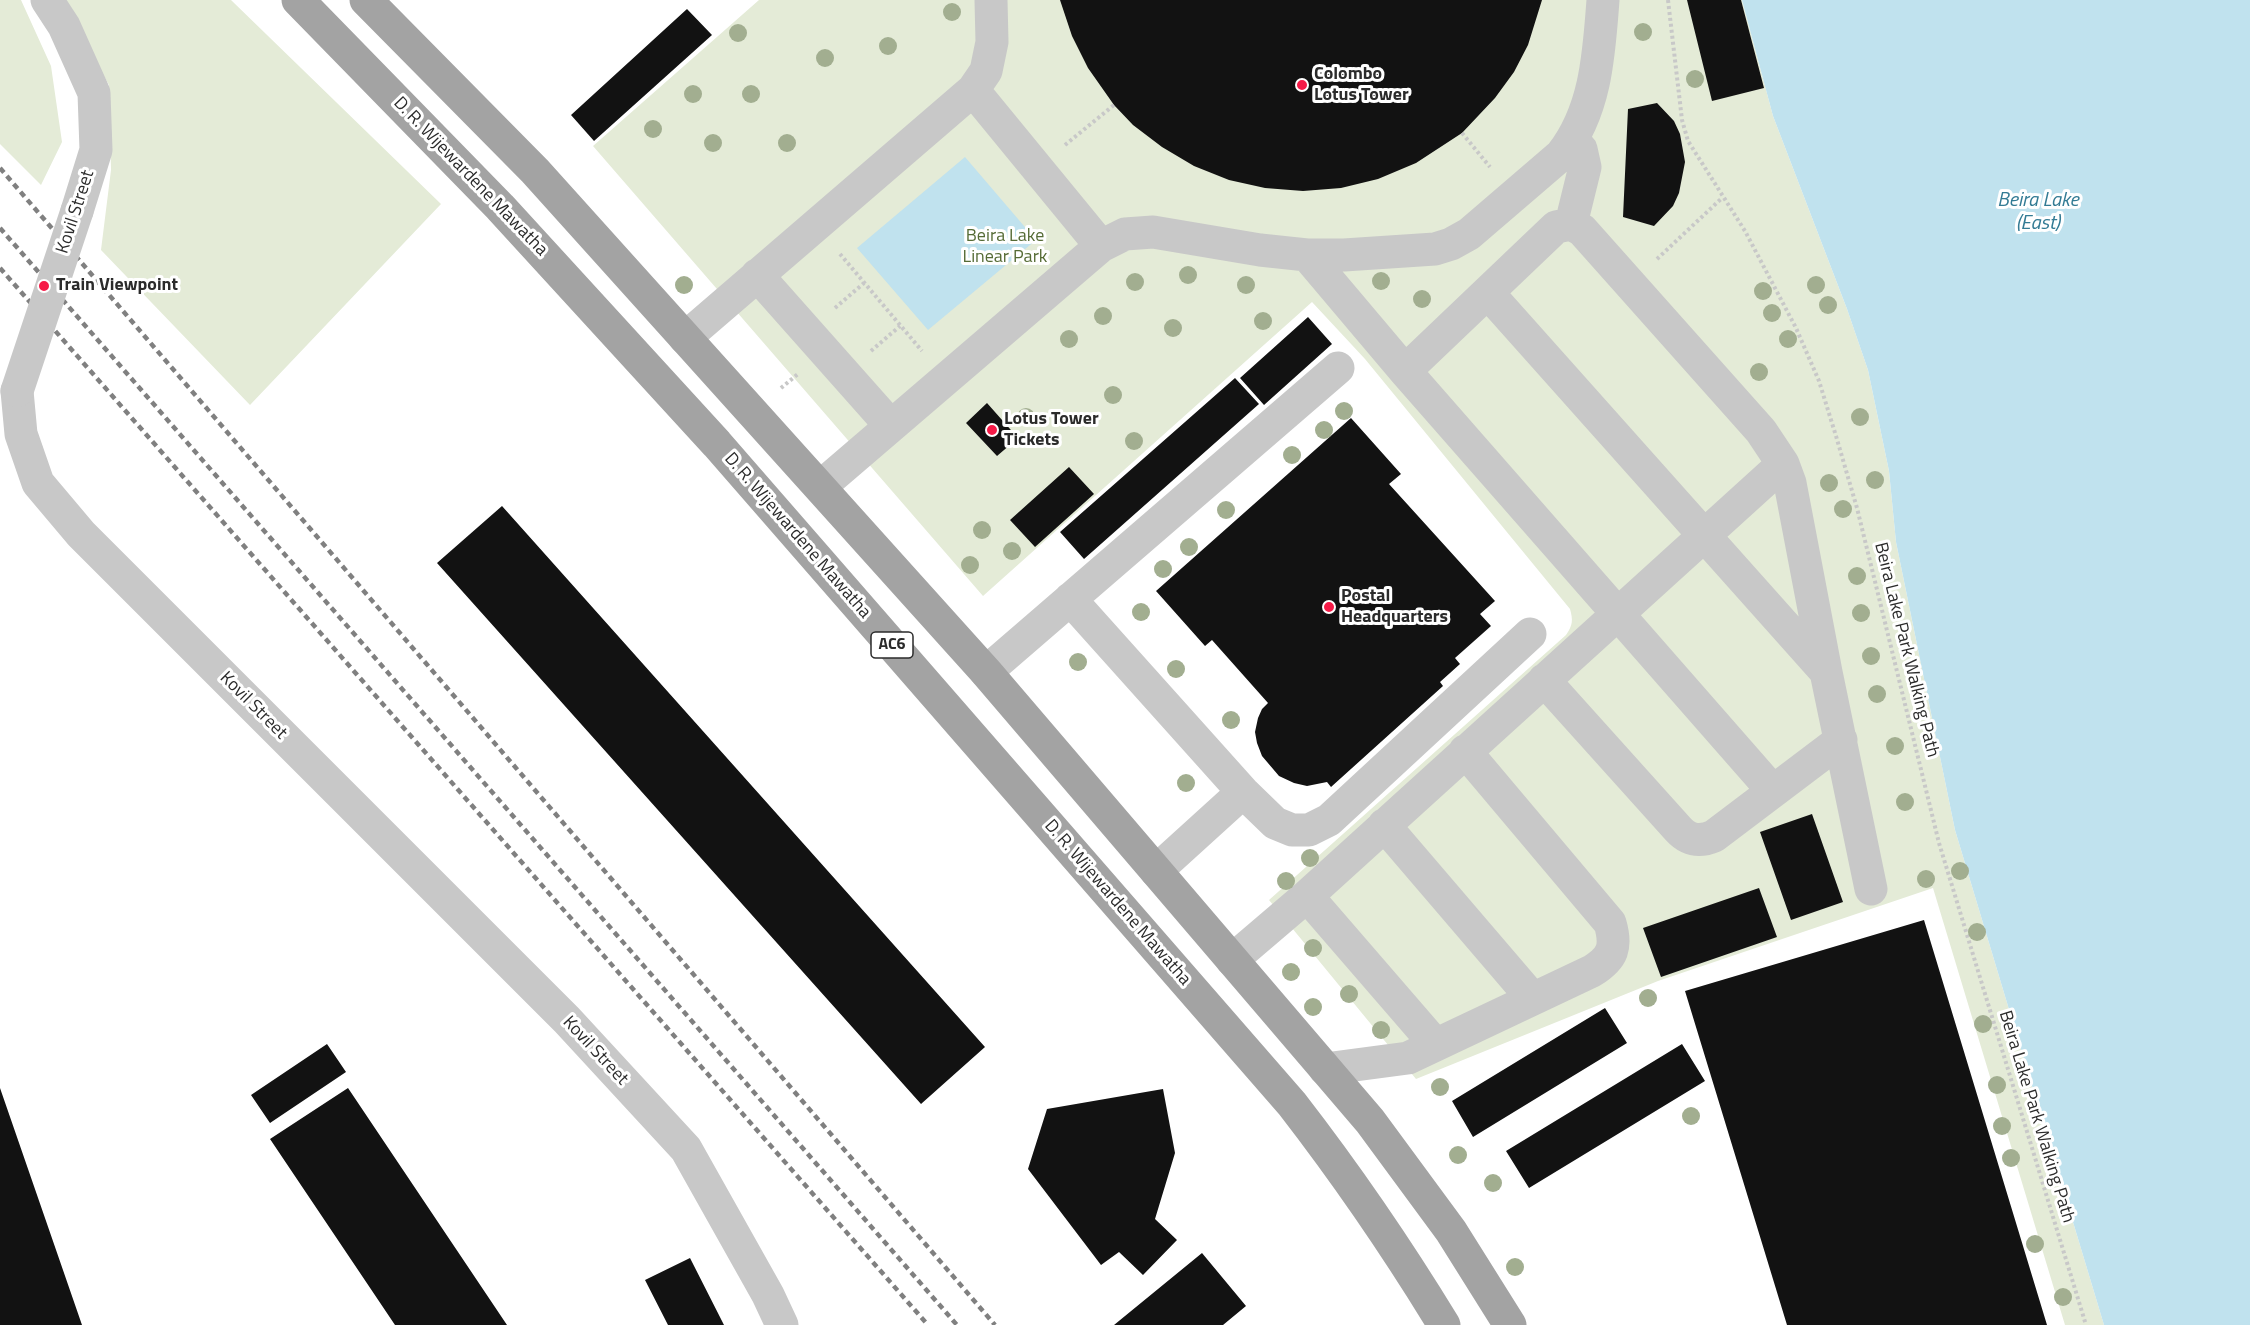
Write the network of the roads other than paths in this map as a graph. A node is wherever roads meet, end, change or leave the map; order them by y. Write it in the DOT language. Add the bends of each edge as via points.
graph roads {
  1 [pos="46,0"];
  2 [pos="297,0"];
  3 [pos="366,0"];
  4 [pos="991,0"];
  5 [pos="1603,0"];
  6 [pos="973,90"];
  7 [pos="1572,141"];
  8 [pos="535,171"];
  9 [pos="500,207"];
  10 [pos="1572,224"];
  11 [pos="1101,246"];
  12 [pos="1307,255"];
  13 [pos="757,275"];
  14 [pos="1488,293"];
  15 [pos="685,338"];
  16 [pos="1338,368"];
  17 [pos="1405,371"];
  18 [pos="891,426"];
  19 [pos="1783,464"];
  20 [pos="820,487"];
  21 [pos="1703,537"];
  22 [pos="1070,599"];
  23 [pos="1618,612"];
  24 [pos="1530,634"];
  25 [pos="986,672"];
  26 [pos="1826,672"];
  27 [pos="1544,680"];
  28 [pos="1841,740"];
  29 [pos="1465,752"];
  30 [pos="1773,791"];
  31 [pos="1243,792"];
  32 [pos="1384,825"];
  33 [pos="1156,871"];
  34 [pos="1871,889"];
  35 [pos="1307,896"];
  36 [pos="1232,960"];
  37 [pos="1533,999"];
  38 [pos="1435,1044"];
  39 [pos="1325,1069"];
  40 [pos="782,1325"];
  41 [pos="1444,1325"];
  42 [pos="1510,1325"];
  1 -- 40 [label="lane, Kovil Street, bridge" via="63,26 94,93 96,150 16,391 21,435 38,483 81,534 567,1020 686,1149"];
  2 -- 9 [label="main road, D. R. Wijewardene Mawatha / AC6"];
  3 -- 8 [label="main road"];
  4 -- 6 [label="lane" via="992,42 986,71"];
  5 -- 7 [label="lane" via="1594,79 1587,108"];
  6 -- 11 [label="lane"];
  6 -- 13 [label="lane"];
  7 -- 10 [label="lane" via="1581,149 1585,167"];
  7 -- 12 [label="lane" via="1561,155 1469,234 1451,244 1435,249"];
  8 -- 9 [label="main road"];
  8 -- 15 [label="main road"];
  9 -- 41 [label="main road, D. R. Wijewardene Mawatha / AC6" via="717,444 1292,1104 1345,1173"];
  10 -- 14 [label="lane" via="1556,227"];
  10 -- 19 [label="lane" via="1745,414"];
  11 -- 12 [label="lane" via="1125,234 1153,232"];
  11 -- 18 [label="lane"];
  12 -- 17 [label="lane"];
  13 -- 15 [label="lane"];
  13 -- 18 [label="lane"];
  14 -- 17 [label="lane"];
  14 -- 21 [label="lane"];
  15 -- 20 [label="main road"];
  16 -- 22 [label="lane"];
  17 -- 23 [label="lane"];
  18 -- 20 [label="lane"];
  19 -- 21 [label="lane"];
  19 -- 26 [label="lane" via="1790,483"];
  20 -- 25 [label="main road"];
  21 -- 23 [label="lane"];
  21 -- 26 [label="lane"];
  22 -- 25 [label="lane"];
  22 -- 31 [label="lane"];
  23 -- 27 [label="lane"];
  23 -- 30 [label="lane"];
  24 -- 31 [label="lane" via="1320,826 1292,830 1275,823"];
  25 -- 33 [label="main road"];
  26 -- 28 [label="lane"];
  27 -- 29 [label="lane"];
  27 -- 30 [label="lane" via="1684,836 1693,840 1714,836"];
  28 -- 30 [label="lane"];
  28 -- 34 [label="lane"];
  29 -- 32 [label="lane"];
  29 -- 37 [label="lane" via="1610,923 1613,949 1603,964"];
  31 -- 33 [label="lane"];
  32 -- 35 [label="lane"];
  32 -- 37 [label="lane"];
  33 -- 36 [label="main road"];
  35 -- 36 [label="lane"];
  35 -- 38 [label="lane"];
  36 -- 39 [label="main road"];
  37 -- 38 [label="lane"];
  38 -- 39 [label="lane" via="1401,1059"];
  39 -- 42 [label="main road" via="1370,1121 1444,1222"];
}
